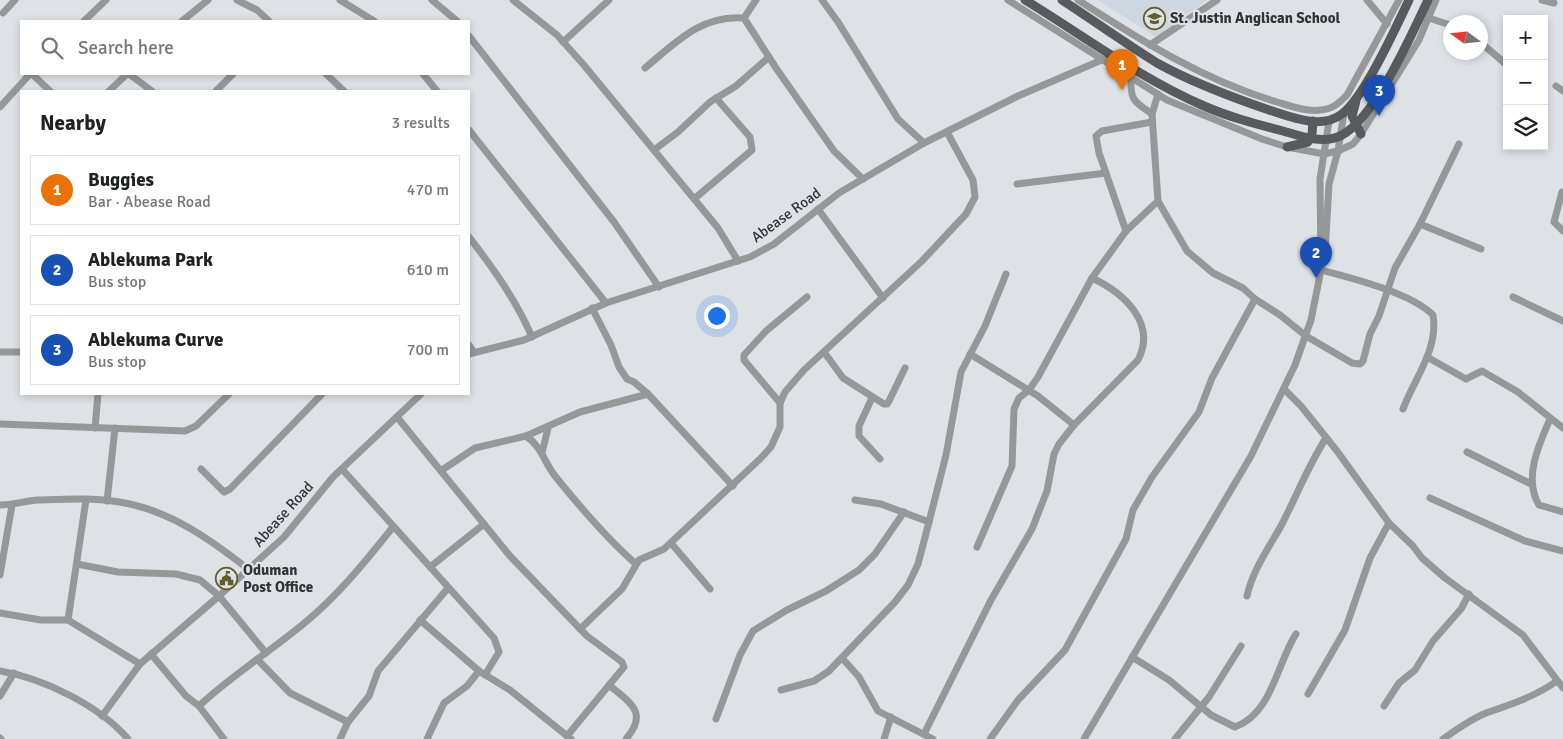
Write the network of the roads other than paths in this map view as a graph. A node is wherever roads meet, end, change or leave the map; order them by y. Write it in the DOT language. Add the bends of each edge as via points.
graph roads {
  1 [pos="15,0"];
  2 [pos="106,0"];
  3 [pos="208,0"];
  4 [pos="237,0"];
  5 [pos="340,0"];
  6 [pos="432,0"];
  7 [pos="513,0"];
  8 [pos="609,0"];
  9 [pos="756,0"];
  10 [pos="822,0"];
  11 [pos="1008,0"];
  12 [pos="1025,0"];
  13 [pos="1062,0"];
  14 [pos="1078,0"];
  15 [pos="1217,0"];
  16 [pos="1367,0"];
  17 [pos="1399,0"];
  18 [pos="1410,0"];
  19 [pos="1428,0"];
  20 [pos="1436,0"];
  21 [pos="1542,0"];
  22 [pos="1554,3"];
  23 [pos="3,13"];
  24 [pos="744,18"];
  25 [pos="1429,18"];
  26 [pos="85,20"];
  27 [pos="183,20"];
  28 [pos="268,20"];
  29 [pos="372,20"];
  30 [pos="456,20"];
  31 [pos="1443,23"];
  32 [pos="1387,24"];
  33 [pos="470,37"];
  34 [pos="563,42"];
  35 [pos="1150,45"];
  36 [pos="1488,49"];
  37 [pos="769,57"];
  38 [pos="1104,59"];
  39 [pos="1503,62"];
  40 [pos="645,68"];
  41 [pos="30,75"];
  42 [pos="32,75"];
  43 [pos="127,75"];
  44 [pos="129,75"];
  45 [pos="232,75"];
  46 [pos="327,75"];
  47 [pos="424,75"];
  48 [pos="1131,76"];
  49 [pos="1222,83"];
  50 [pos="1556,86"];
  51 [pos="49,90"];
  52 [pos="110,90"];
  53 [pos="151,90"];
  54 [pos="217,90"];
  55 [pos="343,90"];
  56 [pos="436,90"];
  57 [pos="1360,91"];
  58 [pos="1563,91"];
  59 [pos="1218,92"];
  60 [pos="1158,94"];
  61 [pos="1182,96"];
  62 [pos="716,98"];
  63 [pos="1178,105"];
  64 [pos="0,107"];
  65 [pos="1344,113"];
  66 [pos="1152,114"];
  67 [pos="1330,121"];
  68 [pos="1152,122"];
  69 [pos="1313,122"];
  70 [pos="1356,126"];
  71 [pos="470,131"];
  72 [pos="947,132"];
  73 [pos="1361,134"];
  74 [pos="1340,136"];
  75 [pos="1311,138"];
  76 [pos="1326,139"];
  77 [pos="924,143"];
  78 [pos="1459,144"];
  79 [pos="1287,147"];
  80 [pos="654,150"];
  81 [pos="1338,151"];
  82 [pos="1324,154"];
  83 [pos="1106,173"];
  84 [pos="863,179"];
  85 [pos="1017,184"];
  86 [pos="1562,192"];
  87 [pos="694,199"];
  88 [pos="1158,201"];
  89 [pos="818,209"];
  90 [pos="1420,224"];
  91 [pos="1126,231"];
  92 [pos="1563,231"];
  93 [pos="470,238"];
  94 [pos="1481,249"];
  95 [pos="738,261"];
  96 [pos="1321,266"];
  97 [pos="1006,274"];
  98 [pos="1092,278"];
  99 [pos="659,287"];
  100 [pos="1388,292"];
  101 [pos="807,296"];
  102 [pos="1513,297"];
  103 [pos="883,298"];
  104 [pos="1255,300"];
  105 [pos="606,303"];
  106 [pos="592,308"];
  107 [pos="1563,321"];
  108 [pos="1306,336"];
  109 [pos="532,337"];
  110 [pos="470,350"];
  111 [pos="0,352"];
  112 [pos="20,352"];
  113 [pos="824,352"];
  114 [pos="970,354"];
  115 [pos="1427,358"];
  116 [pos="905,368"];
  117 [pos="1029,390"];
  118 [pos="1285,390"];
  119 [pos="648,394"];
  120 [pos="98,395"];
  121 [pos="228,395"];
  122 [pos="321,395"];
  123 [pos="420,395"];
  124 [pos="872,398"];
  125 [pos="780,403"];
  126 [pos="1403,409"];
  127 [pos="397,417"];
  128 [pos="1550,418"];
  129 [pos="0,424"];
  130 [pos="1074,425"];
  131 [pos="95,428"];
  132 [pos="115,428"];
  133 [pos="548,428"];
  134 [pos="1563,428"];
  135 [pos="526,436"];
  136 [pos="1326,438"];
  137 [pos="1467,452"];
  138 [pos="542,453"];
  139 [pos="880,459"];
  140 [pos="201,468"];
  141 [pos="342,469"];
  142 [pos="442,470"];
  143 [pos="1532,484"];
  144 [pos="733,486"];
  145 [pos="1430,498"];
  146 [pos="86,500"];
  147 [pos="855,500"];
  148 [pos="107,501"];
  149 [pos="0,504"];
  150 [pos="12,505"];
  151 [pos="904,512"];
  152 [pos="1563,512"];
  153 [pos="929,522"];
  154 [pos="1389,523"];
  155 [pos="484,524"];
  156 [pos="393,527"];
  157 [pos="671,542"];
  158 [pos="977,547"];
  159 [pos="1563,551"];
  160 [pos="77,564"];
  161 [pos="636,564"];
  162 [pos="430,567"];
  163 [pos="248,569"];
  164 [pos="0,575"];
  165 [pos="448,588"];
  166 [pos="710,589"];
  167 [pos="1469,594"];
  168 [pos="219,596"];
  169 [pos="1247,596"];
  170 [pos="0,613"];
  171 [pos="68,620"];
  172 [pos="420,620"];
  173 [pos="580,629"];
  174 [pos="1296,634"];
  175 [pos="1241,646"];
  176 [pos="266,653"];
  177 [pos="151,654"];
  178 [pos="1132,657"];
  179 [pos="257,658"];
  180 [pos="842,658"];
  181 [pos="140,664"];
  182 [pos="0,671"];
  183 [pos="14,673"];
  184 [pos="482,673"];
  185 [pos="1557,682"];
  186 [pos="609,685"];
  187 [pos="1563,688"];
  188 [pos="781,690"];
  189 [pos="1308,694"];
  190 [pos="0,696"];
  191 [pos="1201,705"];
  192 [pos="199,706"];
  193 [pos="1384,706"];
  194 [pos="102,716"];
  195 [pos="891,717"];
  196 [pos="716,719"];
  197 [pos="348,722"];
  198 [pos="924,734"];
  199 [pos="569,737"];
  200 [pos="128,739"];
  201 [pos="224,739"];
  202 [pos="340,739"];
  203 [pos="428,739"];
  204 [pos="626,739"];
  205 [pos="884,739"];
  206 [pos="933,739"];
  207 [pos="990,739"];
  208 [pos="1084,739"];
  209 [pos="1175,739"];
  210 [pos="1443,739"];
  1 -- 23 [label="street"];
  2 -- 26 [label="street"];
  3 -- 27 [label="street"];
  4 -- 28 [label="street"];
  5 -- 29 [label="street"];
  6 -- 30 [label="street"];
  7 -- 34 [label="street"];
  8 -- 34 [label="street"];
  9 -- 24 [label="street"];
  10 -- 77 [label="street" via="898,119"];
  11 -- 38 [label="street"];
  12 -- 61 [label="main road"];
  13 -- 59 [label="main road" via="1159,63"];
  14 -- 35 [label="street"];
  15 -- 35 [label="street"];
  16 -- 32 [label="street"];
  17 -- 32 [label="street"];
  18 -- 57 [label="main road"];
  19 -- 70 [label="main road" via="1394,66"];
  20 -- 25 [label="street"];
  21 -- 22 [label="street"];
  24 -- 37 [label="street"];
  24 -- 40 [label="street" via="722,18 696,27"];
  25 -- 31 [label="street"];
  25 -- 73 [label="street"];
  32 -- 49 [label="street" via="1346,95 1333,108 1319,111 1294,106"];
  33 -- 99 [label="street" via="614,222"];
  34 -- 80 [label="street"];
  35 -- 49 [label="street"];
  36 -- 39 [label="street"];
  37 -- 62 [label="street"];
  37 -- 84 [label="street" via="834,151"];
  38 -- 48 [label="street"];
  38 -- 72 [label="street, Abease Road" via="1018,96"];
  41 -- 64 [label="street"];
  42 -- 51 [label="street"];
  43 -- 52 [label="street"];
  44 -- 53 [label="street"];
  45 -- 54 [label="street"];
  46 -- 55 [label="street"];
  47 -- 56 [label="street"];
  48 -- 60 [label="street"];
  48 -- 66 [label="street" via="1131,96"];
  49 -- 59 [label="main road"];
  50 -- 58 [label="street"];
  57 -- 65 [label="main road"];
  57 -- 70 [label="main road" via="1352,111"];
  59 -- 69 [label="main road"];
  60 -- 63 [label="street"];
  60 -- 66 [label="street"];
  61 -- 63 [label="main road"];
  61 -- 75 [label="main road" via="1256,124"];
  62 -- 80 [label="street"];
  62 -- 87 [label="street" via="750,137 752,150"];
  63 -- 79 [label="street"];
  65 -- 67 [label="main road"];
  65 -- 74 [label="street"];
  66 -- 68 [label="street"];
  67 -- 69 [label="main road"];
  67 -- 76 [label="street"];
  68 -- 83 [label="street" via="1098,132 1096,142"];
  68 -- 88 [label="street"];
  69 -- 75 [label="main road"];
  70 -- 73 [label="main road"];
  70 -- 74 [label="main road"];
  71 -- 105 [label="street"];
  72 -- 77 [label="street, Abease Road"];
  72 -- 103 [label="street" via="976,188 972,205 922,261"];
  73 -- 81 [label="street" via="1353,144"];
  74 -- 76 [label="main road"];
  74 -- 81 [label="street"];
  75 -- 76 [label="main road"];
  75 -- 79 [label="main road" via="1304,144"];
  76 -- 82 [label="street"];
  77 -- 84 [label="street, Abease Road"];
  78 -- 90 [label="street"];
  79 -- 82 [label="street"];
  80 -- 87 [label="street"];
  81 -- 82 [label="street"];
  81 -- 96 [label="street" via="1329,184 1325,254"];
  82 -- 96 [label="street" via="1320,179"];
  83 -- 85 [label="street"];
  83 -- 91 [label="street"];
  84 -- 89 [label="street, Abease Road"];
  86 -- 92 [label="street" via="1554,222"];
  87 -- 95 [label="street" via="718,228"];
  88 -- 91 [label="street"];
  88 -- 104 [label="street" via="1188,251 1213,272 1243,288"];
  89 -- 95 [label="street, Abease Road" via="774,244"];
  89 -- 103 [label="street"];
  90 -- 94 [label="street"];
  90 -- 100 [label="street" via="1395,268"];
  91 -- 98 [label="street"];
  93 -- 109 [label="street" via="496,271 523,315"];
  95 -- 99 [label="street, Abease Road"];
  96 -- 100 [label="street"];
  96 -- 108 [label="street"];
  97 -- 114 [label="street" via="992,312"];
  98 -- 117 [label="street"];
  98 -- 130 [label="street" via="1105,284 1131,306 1141,319 1144,343 1138,360"];
  99 -- 105 [label="street, Abease Road"];
  100 -- 108 [label="street" via="1360,364 1340,358"];
  100 -- 115 [label="street" via="1417,304 1433,316 1435,325"];
  101 -- 125 [label="street" via="744,355 744,360"];
  102 -- 107 [label="street"];
  103 -- 113 [label="street"];
  104 -- 108 [label="street"];
  104 -- 207 [label="street" via="1212,378 1199,412 1152,477 1133,510 1126,539 1065,650 1018,700"];
  105 -- 106 [label="street, Abease Road"];
  106 -- 109 [label="street, Abease Road"];
  106 -- 119 [label="street" via="619,368 627,379"];
  108 -- 118 [label="street"];
  109 -- 110 [label="street, Abease Road"];
  111 -- 112 [label="street"];
  113 -- 124 [label="street" via="840,375"];
  113 -- 125 [label="street" via="795,380"];
  114 -- 117 [label="street"];
  114 -- 153 [label="street" via="961,372 946,455"];
  115 -- 126 [label="street"];
  115 -- 128 [label="street" via="1466,378 1482,371 1488,373"];
  116 -- 124 [label="street" via="887,404"];
  117 -- 130 [label="street"];
  117 -- 158 [label="street" via="1019,398 1014,409 1012,466"];
  118 -- 136 [label="street"];
  118 -- 178 [label="street" via="1251,456"];
  119 -- 133 [label="street" via="580,412"];
  119 -- 144 [label="street"];
  120 -- 131 [label="street"];
  121 -- 132 [label="street" via="196,426 185,431"];
  122 -- 140 [label="street" via="230,489 224,492"];
  123 -- 127 [label="street, Abease Road"];
  124 -- 139 [label="street" via="859,426 859,436"];
  125 -- 144 [label="street" via="780,427 772,444"];
  127 -- 141 [label="street, Abease Road"];
  127 -- 142 [label="street"];
  128 -- 134 [label="street"];
  128 -- 143 [label="street"];
  129 -- 131 [label="street"];
  130 -- 198 [label="street" via="1054,454 1046,491 1032,529 991,600"];
  131 -- 132 [label="street"];
  132 -- 148 [label="street"];
  133 -- 135 [label="street"];
  133 -- 138 [label="street"];
  135 -- 138 [label="street" via="539,446"];
  135 -- 142 [label="street" via="474,448"];
  136 -- 154 [label="street"];
  136 -- 169 [label="street" via="1257,567"];
  137 -- 143 [label="street"];
  138 -- 161 [label="street" via="554,475 608,538"];
  141 -- 156 [label="street"];
  141 -- 163 [label="street, Abease Road" via="295,525"];
  142 -- 155 [label="street"];
  143 -- 152 [label="street" via="1539,505"];
  144 -- 157 [label="street"];
  145 -- 159 [label="street" via="1525,541"];
  146 -- 148 [label="street"];
  146 -- 150 [label="street" via="35,500"];
  146 -- 160 [label="street"];
  147 -- 151 [label="street"];
  148 -- 163 [label="street" via="133,505 190,528"];
  149 -- 150 [label="street"];
  150 -- 164 [label="street"];
  151 -- 153 [label="street"];
  151 -- 196 [label="street" via="875,554 859,570 753,631 745,643"];
  153 -- 180 [label="street" via="918,564 908,585"];
  154 -- 167 [label="street" via="1440,574"];
  154 -- 189 [label="street" via="1370,558 1345,630"];
  155 -- 162 [label="street"];
  155 -- 173 [label="street"];
  156 -- 162 [label="street"];
  156 -- 176 [label="street" via="339,591 302,626"];
  157 -- 161 [label="street"];
  157 -- 166 [label="street"];
  160 -- 168 [label="street" via="118,572 187,576 206,584"];
  160 -- 171 [label="street"];
  161 -- 173 [label="street" via="622,589"];
  162 -- 165 [label="street"];
  163 -- 168 [label="street, Abease Road"];
  165 -- 172 [label="street"];
  165 -- 184 [label="street" via="473,612 498,645 499,652"];
  167 -- 185 [label="street" via="1523,635"];
  167 -- 193 [label="street" via="1450,624 1433,641 1415,670 1398,683"];
  168 -- 176 [label="street"];
  168 -- 177 [label="street, Abease Road"];
  170 -- 171 [label="street" via="41,620"];
  171 -- 181 [label="street"];
  172 -- 184 [label="street"];
  172 -- 197 [label="street" via="378,671 369,696"];
  173 -- 186 [label="street" via="622,662 624,668"];
  174 -- 191 [label="street" via="1271,688 1252,719 1235,727 1211,715"];
  175 -- 191 [label="street"];
  176 -- 179 [label="street"];
  177 -- 181 [label="street, Abease Road"];
  177 -- 192 [label="street" via="186,696"];
  178 -- 191 [label="street"];
  178 -- 208 [label="street"];
  179 -- 192 [label="street"];
  179 -- 197 [label="street" via="290,693"];
  180 -- 188 [label="street" via="819,678"];
  180 -- 195 [label="street" via="859,677 878,711"];
  181 -- 194 [label="street, Abease Road"];
  182 -- 183 [label="street"];
  183 -- 190 [label="street"];
  183 -- 194 [label="street" via="61,691"];
  184 -- 199 [label="street" via="510,690"];
  184 -- 203 [label="street" via="444,703"];
  185 -- 187 [label="street"];
  185 -- 210 [label="street" via="1530,698 1486,713"];
  186 -- 199 [label="street"];
  186 -- 204 [label="street" via="638,715 638,722"];
  191 -- 209 [label="street"];
  192 -- 201 [label="street"];
  194 -- 200 [label="street"];
  195 -- 198 [label="street"];
  195 -- 205 [label="street"];
  197 -- 202 [label="street"];
  198 -- 206 [label="street"];
}
